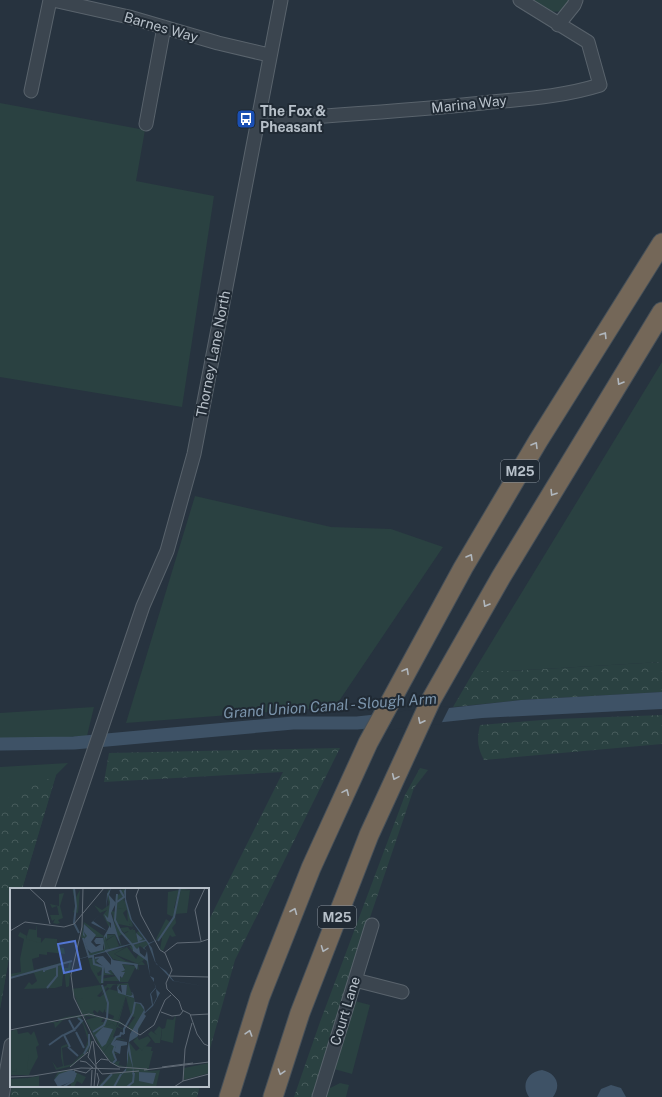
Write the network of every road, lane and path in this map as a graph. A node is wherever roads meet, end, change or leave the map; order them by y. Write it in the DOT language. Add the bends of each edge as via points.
graph roads {
  1 [pos="52,0"];
  2 [pos="281,0"];
  3 [pos="520,0"];
  4 [pos="576,0"];
  5 [pos="558,25"];
  6 [pos="164,27"];
  7 [pos="269,55"];
  8 [pos="31,91"];
  9 [pos="259,121"];
  10 [pos="146,124"];
  11 [pos="662,243"];
  12 [pos="662,312"];
  13 [pos="47,888"];
  14 [pos="372,925"];
  15 [pos="355,980"];
  16 [pos="402,992"];
  17 [pos="10,1052"];
  18 [pos="2,1097"];
  19 [pos="229,1097"];
  20 [pos="273,1097"];
  21 [pos="319,1097"];
  1 -- 6 [label="street, Barnes Way" via="129,16"];
  1 -- 8 [label="street, Barnes Way"];
  2 -- 7 [label="street, Thorney Lane North"];
  3 -- 5 [label="street"];
  4 -- 5 [label="street"];
  5 -- 9 [label="street, Marina Way" via="588,42 600,85 577,92 540,97"];
  6 -- 7 [label="street, Barnes Way"];
  6 -- 10 [label="street"];
  7 -- 9 [label="street, Thorney Lane North"];
  9 -- 13 [label="street, Thorney Lane North" via="194,454 166,551 144,606"];
  19 -- 11 [label="highway, M25, one-way" via="260,996 311,868 368,743 463,568 534,447"];
  12 -- 20 [label="highway, M25, one-way" via="501,577 431,700 363,850 300,1013"];
  14 -- 15 [label="street, Court Lane"];
  15 -- 16 [label="street"];
  15 -- 21 [label="street, Court Lane"];
  17 -- 18 [label="street"];
}
